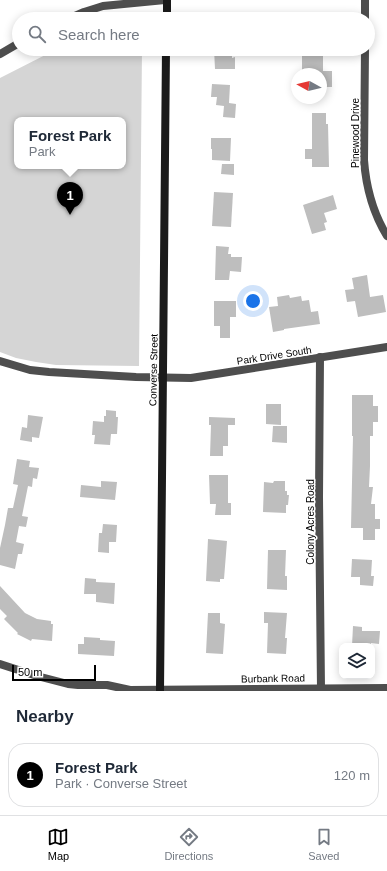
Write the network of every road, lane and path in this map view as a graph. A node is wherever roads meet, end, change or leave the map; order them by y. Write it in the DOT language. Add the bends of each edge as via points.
graph roads {
  1 [pos="166,0"];
  2 [pos="365,0"];
  3 [pos="84,12"];
  4 [pos="167,12"];
  5 [pos="365,12"];
  6 [pos="12,47"];
  7 [pos="0,54"];
  8 [pos="166,56"];
  9 [pos="365,56"];
  10 [pos="387,236"];
  11 [pos="387,347"];
  12 [pos="320,357"];
  13 [pos="0,361"];
  14 [pos="163,377"];
  15 [pos="0,664"];
  16 [pos="321,688"];
  17 [pos="387,688"];
  18 [pos="160,690"];
  1 -- 3 [label="street" via="103,6"];
  1 -- 4 [label="main road"];
  2 -- 5 [label="street"];
  6 -- 7 [label="street"];
  8 -- 14 [label="main road, Converse Street"];
  9 -- 10 [label="street, Pinewood Drive" via="365,172 374,208"];
  11 -- 12 [label="street, Park Drive South"];
  12 -- 14 [label="street, Park Drive South" via="191,378"];
  12 -- 16 [label="street, Colony Acres Road"];
  13 -- 14 [label="street, Park Drive South" via="30,370 49,372"];
  14 -- 18 [label="main road, Converse Street"];
  15 -- 18 [label="street, Burbank Road" via="68,684"];
  16 -- 17 [label="street, Burbank Road"];
  16 -- 18 [label="street, Burbank Road"];
}
